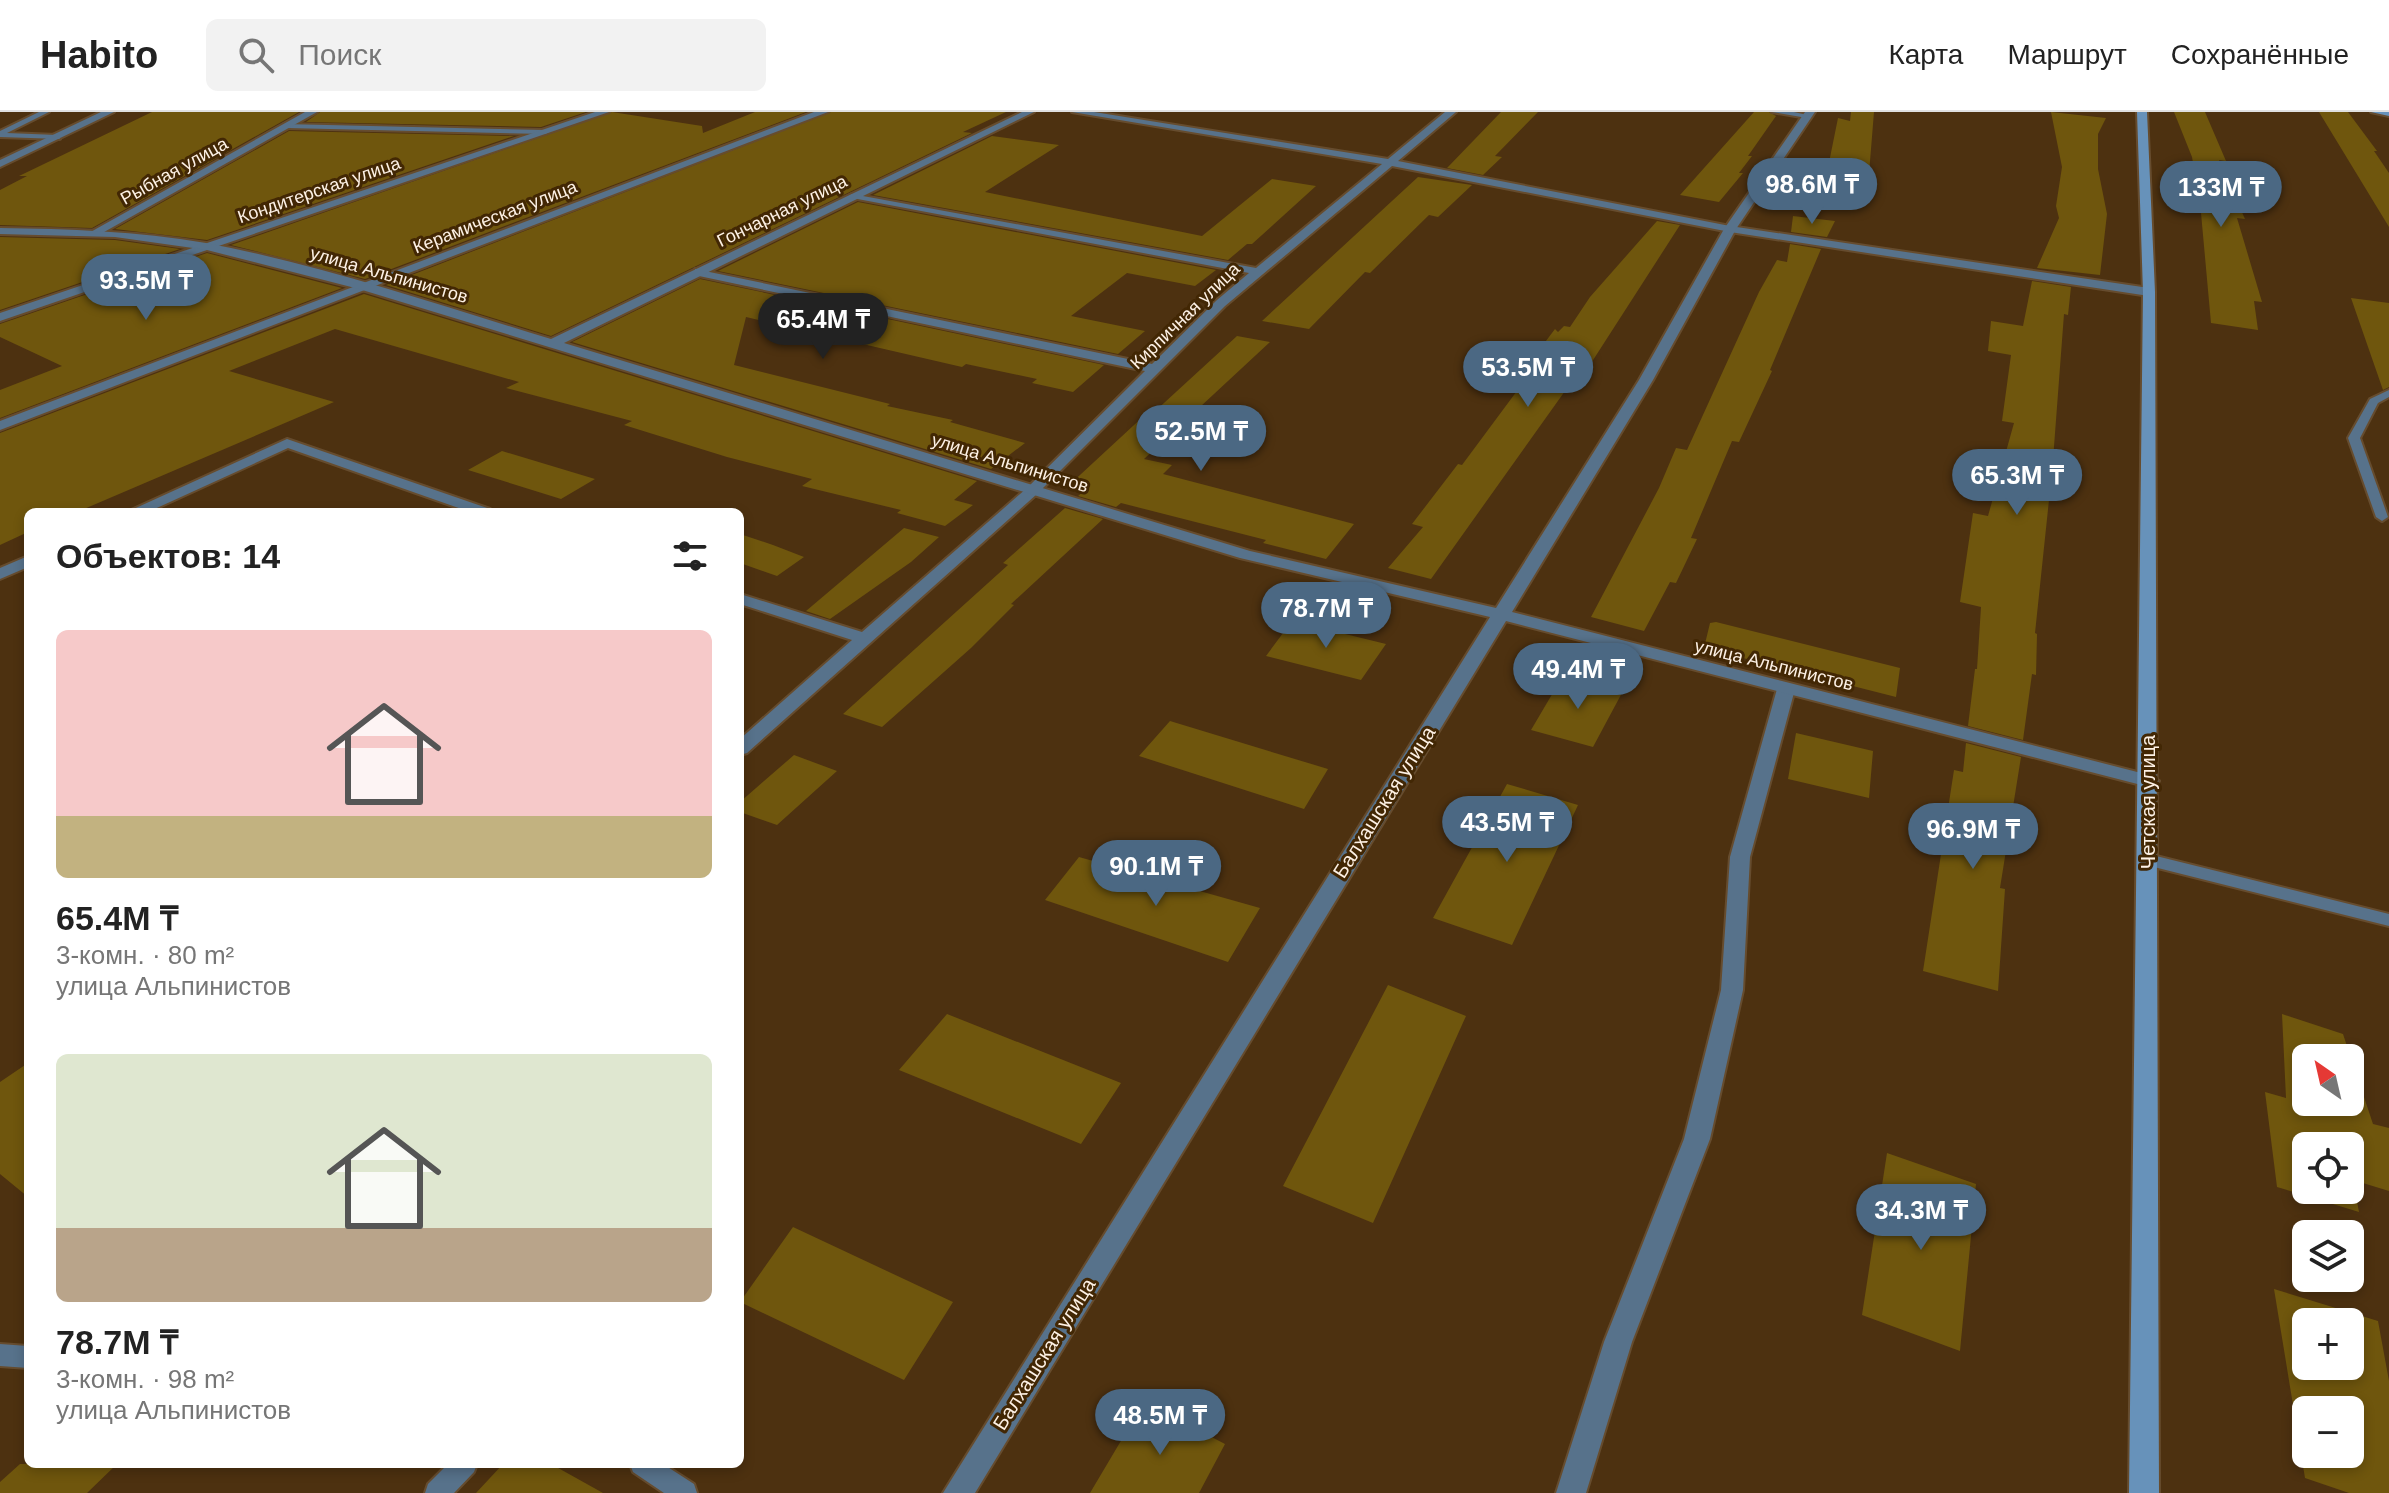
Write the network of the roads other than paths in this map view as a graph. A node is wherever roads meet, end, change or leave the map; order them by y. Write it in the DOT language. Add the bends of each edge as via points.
graph roads {
  1 [pos="45,112"];
  2 [pos="109,112"];
  3 [pos="312,112"];
  4 [pos="604,112"];
  5 [pos="823,112"];
  6 [pos="1029,112"];
  7 [pos="1077,112"];
  8 [pos="1451,112"];
  9 [pos="1776,112"];
  10 [pos="2142,112"];
  11 [pos="2376,112"];
  12 [pos="2386,113"];
  13 [pos="1809,114"];
  14 [pos="2389,120"];
  15 [pos="287,126"];
  16 [pos="545,132"];
  17 [pos="0,134"];
  18 [pos="57,137"];
  19 [pos="1392,163"];
  20 [pos="0,164"];
  21 [pos="852,197"];
  22 [pos="1730,229"];
  23 [pos="0,231"];
  24 [pos="93,234"];
  25 [pos="207,247"];
  26 [pos="1256,271"];
  27 [pos="699,272"];
  28 [pos="363,286"];
  29 [pos="2149,292"];
  30 [pos="0,317"];
  31 [pos="552,344"];
  32 [pos="1155,369"];
  33 [pos="2389,393"];
  34 [pos="0,426"];
  35 [pos="1032,491"];
  36 [pos="144,508"];
  37 [pos="474,508"];
  38 [pos="2382,517"];
  39 [pos="24,563"];
  40 [pos="0,574"];
  41 [pos="744,600"];
  42 [pos="1499,614"];
  43 [pos="866,639"];
  44 [pos="1786,689"];
  45 [pos="744,746"];
  46 [pos="2149,781"];
  47 [pos="2148,860"];
  48 [pos="2389,920"];
  49 [pos="0,1355"];
  50 [pos="24,1357"];
  51 [pos="461,1468"];
  52 [pos="648,1468"];
  53 [pos="437,1493"];
  54 [pos="685,1493"];
  55 [pos="958,1493"];
  56 [pos="1571,1493"];
  57 [pos="2144,1493"];
  1 -- 17 [label="lane"];
  2 -- 18 [label="street"];
  3 -- 15 [label="street, Рыбная улица"];
  4 -- 16 [label="street, Кондитерская улица"];
  5 -- 28 [label="street, Керамическая улица"];
  6 -- 21 [label="street, Гончарная улица"];
  7 -- 19 [label="street"];
  8 -- 19 [label="street, Кирпичная улица"];
  9 -- 13 [label="lane"];
  10 -- 29 [label="main road, Четская улица"];
  11 -- 12 [label="main road"];
  12 -- 14 [label="street"];
  13 -- 22 [label="street, Балхашская улица"];
  15 -- 16 [label="lane"];
  15 -- 24 [label="street, Рыбная улица"];
  16 -- 25 [label="street, Кондитерская улица"];
  17 -- 18 [label="lane"];
  18 -- 20 [label="street"];
  19 -- 22 [label="street"];
  19 -- 26 [label="street, Кирпичная улица"];
  21 -- 26 [label="street"];
  21 -- 27 [label="street, Гончарная улица"];
  22 -- 29 [label="street"];
  22 -- 42 [label="street, Балхашская улица" via="1646,380"];
  23 -- 24 [label="street, улица Альпинистов"];
  24 -- 25 [label="street, улица Альпинистов"];
  25 -- 28 [label="street, улица Альпинистов"];
  25 -- 30 [label="street, Кондитерская улица"];
  26 -- 32 [label="street, Кирпичная улица"];
  27 -- 31 [label="street, Гончарная улица"];
  27 -- 32 [label="street"];
  28 -- 31 [label="street, улица Альпинистов"];
  28 -- 34 [label="street, Керамическая улица"];
  29 -- 46 [label="main road, Четская улица"];
  31 -- 35 [label="street, улица Альпинистов"];
  32 -- 35 [label="street, Кирпичная улица"];
  33 -- 38 [label="lane" via="2374,401 2354,438"];
  35 -- 42 [label="street, улица Альпинистов" via="1246,555"];
  35 -- 43 [label="street, Кирпичная улица"];
  36 -- 37 [label="street" via="287,443"];
  39 -- 40 [label="street"];
  41 -- 43 [label="street"];
  42 -- 44 [label="street, улица Альпинистов"];
  42 -- 55 [label="street, Балхашская улица"];
  43 -- 45 [label="street, Кирпичная улица"];
  44 -- 46 [label="street, улица Альпинистов"];
  44 -- 56 [label="street" via="1740,857 1732,990 1697,1139 1618,1342"];
  46 -- 47 [label="main road, Четская улица"];
  47 -- 48 [label="lane"];
  47 -- 57 [label="main road, Четская улица"];
  49 -- 50 [label="lane"];
  51 -- 53 [label="lane"];
  52 -- 54 [label="lane"];
}
